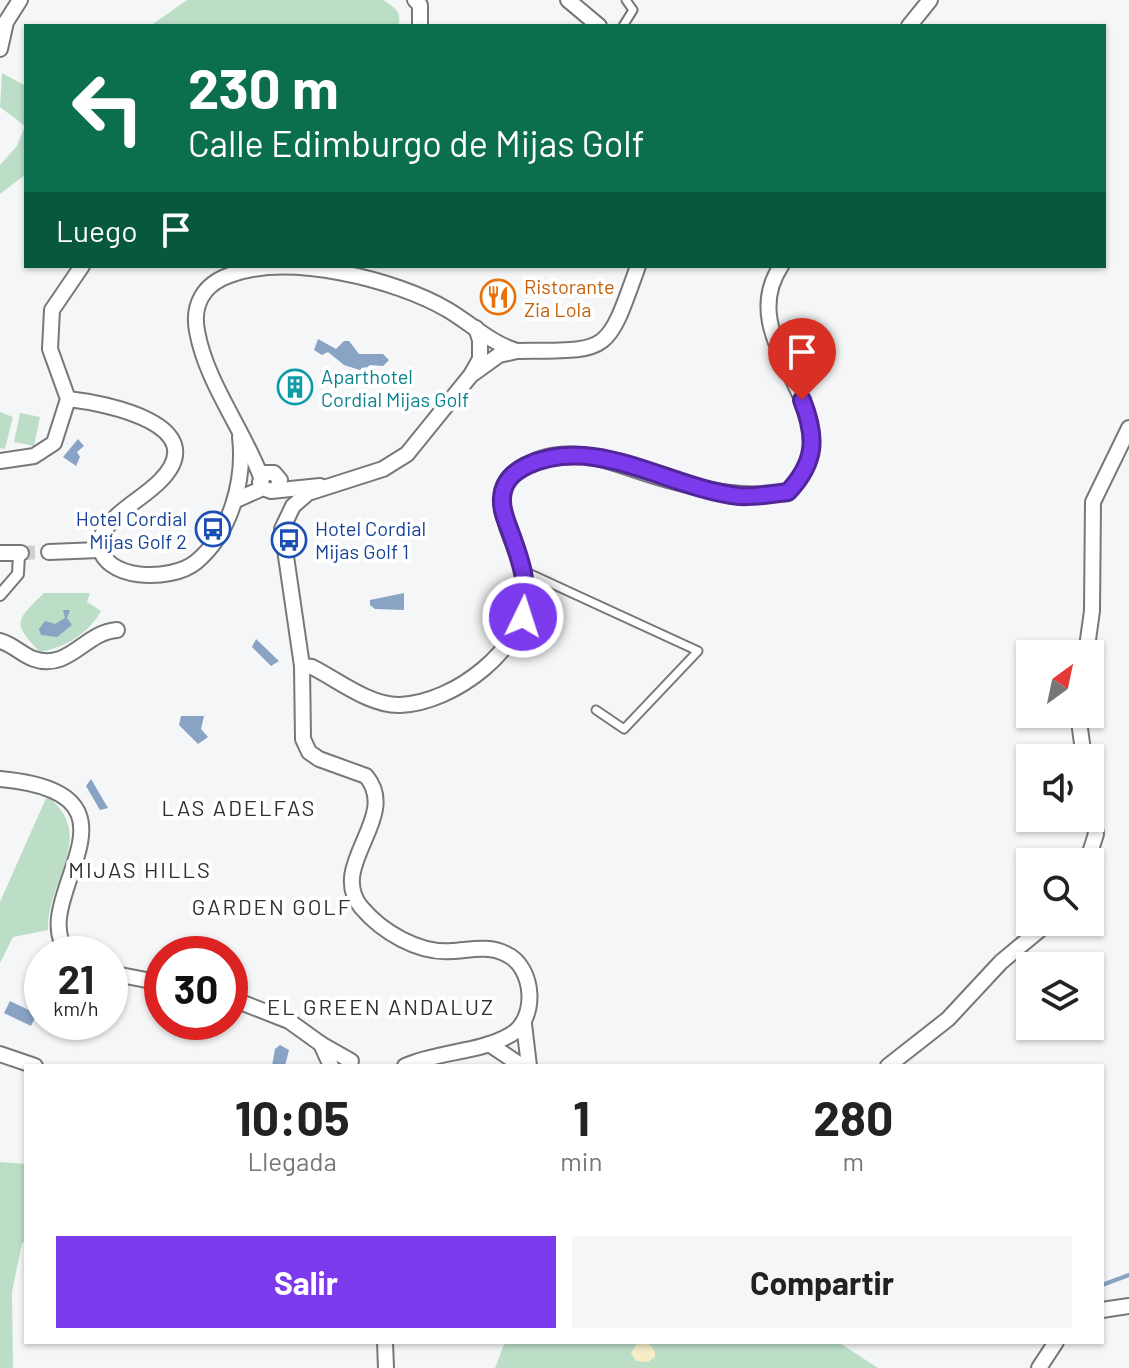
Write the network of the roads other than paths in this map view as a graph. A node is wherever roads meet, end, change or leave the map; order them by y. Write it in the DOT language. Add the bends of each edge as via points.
graph roads {
  1 [pos="20,0"];
  2 [pos="415,0"];
  3 [pos="568,0"];
  4 [pos="626,0"];
  5 [pos="930,0"];
  6 [pos="420,24"];
  7 [pos="597,24"];
  8 [pos="624,24"];
  9 [pos="911,24"];
  10 [pos="0,49"];
  11 [pos="81,268"];
  12 [pos="637,268"];
  13 [pos="780,268"];
  14 [pos="476,328"];
  15 [pos="517,351"];
  16 [pos="471,375"];
  17 [pos="68,399"];
  18 [pos="239,427"];
  19 [pos="1129,428"];
  20 [pos="0,461"];
  21 [pos="267,485"];
  22 [pos="323,486"];
  23 [pos="234,503"];
  24 [pos="282,529"];
  25 [pos="99,550"];
  26 [pos="49,552"];
  27 [pos="0,553"];
  28 [pos="20,553"];
  29 [pos="524,571"];
  30 [pos="0,595"];
  31 [pos="117,630"];
  32 [pos="1088,640"];
  33 [pos="0,641"];
  34 [pos="302,666"];
  35 [pos="596,710"];
  36 [pos="0,779"];
  37 [pos="59,936"];
  38 [pos="1032,936"];
  39 [pos="248,1005"];
  40 [pos="524,1024"];
  41 [pos="321,1044"];
  42 [pos="489,1044"];
  43 [pos="0,1054"];
  44 [pos="29,1064"];
  45 [pos="332,1064"];
  46 [pos="357,1064"];
  47 [pos="413,1064"];
  48 [pos="519,1064"];
  49 [pos="529,1064"];
  50 [pos="891,1064"];
  51 [pos="1129,1306"];
  52 [pos="1104,1310"];
  53 [pos="385,1344"];
  54 [pos="1055,1344"];
  55 [pos="386,1368"];
  56 [pos="1039,1368"];
  1 -- 10 [label="street" via="6,22"];
  2 -- 6 [label="street"];
  3 -- 7 [label="street"];
  4 -- 8 [label="lane" via="633,10"];
  5 -- 9 [label="street"];
  11 -- 17 [label="street" via="52,310 50,324 50,349"];
  12 -- 15 [label="street" via="613,332 598,346"];
  13 -- 29 [label="street" via="771,281 766,315 809,416 811,458 803,477 788,492 739,496 666,480 615,460 571,453 544,458 507,480 502,498"];
  14 -- 15 [label="street"];
  14 -- 16 [label="street" via="480,359"];
  14 -- 18 [label="street" via="445,308 368,278 311,268 238,272 212,281 200,297 197,333"];
  15 -- 16 [label="street" via="499,355"];
  16 -- 22 [label="street" via="407,454 383,469"];
  17 -- 20 [label="street" via="54,443 34,456"];
  17 -- 25 [label="street" via="150,421 166,430 175,445 170,468 109,523"];
  18 -- 21 [label="street"];
  18 -- 23 [label="street" via="241,470"];
  19 -- 32 [label="street" via="1093,502"];
  21 -- 22 [label="street"];
  21 -- 23 [label="street" via="244,486"];
  21 -- 24 [label="street"];
  22 -- 24 [label="street" via="293,506"];
  23 -- 25 [label="street" via="196,562 176,571 129,573 113,568"];
  24 -- 34 [label="street"];
  25 -- 26 [label="street"];
  27 -- 28 [label="street"];
  28 -- 30 [label="street" via="18,574"];
  29 -- 34 [label="street" via="527,593 513,640 461,683 424,701 399,706 372,699"];
  29 -- 35 [label="lane" via="698,651 624,729"];
  31 -- 33 [label="street" via="106,631 55,662 33,659"];
  34 -- 40 [label="street" via="301,726 309,752 366,776 378,797 352,870 360,906 418,947 435,952 494,950 513,957 528,983"];
  36 -- 37 [label="street" via="45,786 76,812 81,852 58,913"];
  38 -- 50 [label="street" via="948,1019"];
  39 -- 41 [label="street" via="289,1021"];
  40 -- 42 [label="street"];
  40 -- 49 [label="street"];
  41 -- 45 [label="street"];
  41 -- 46 [label="street"];
  42 -- 47 [label="street"];
  42 -- 48 [label="street"];
  43 -- 44 [label="street"];
  51 -- 52 [label="street"];
  53 -- 55 [label="street"];
  54 -- 56 [label="street"];
}
